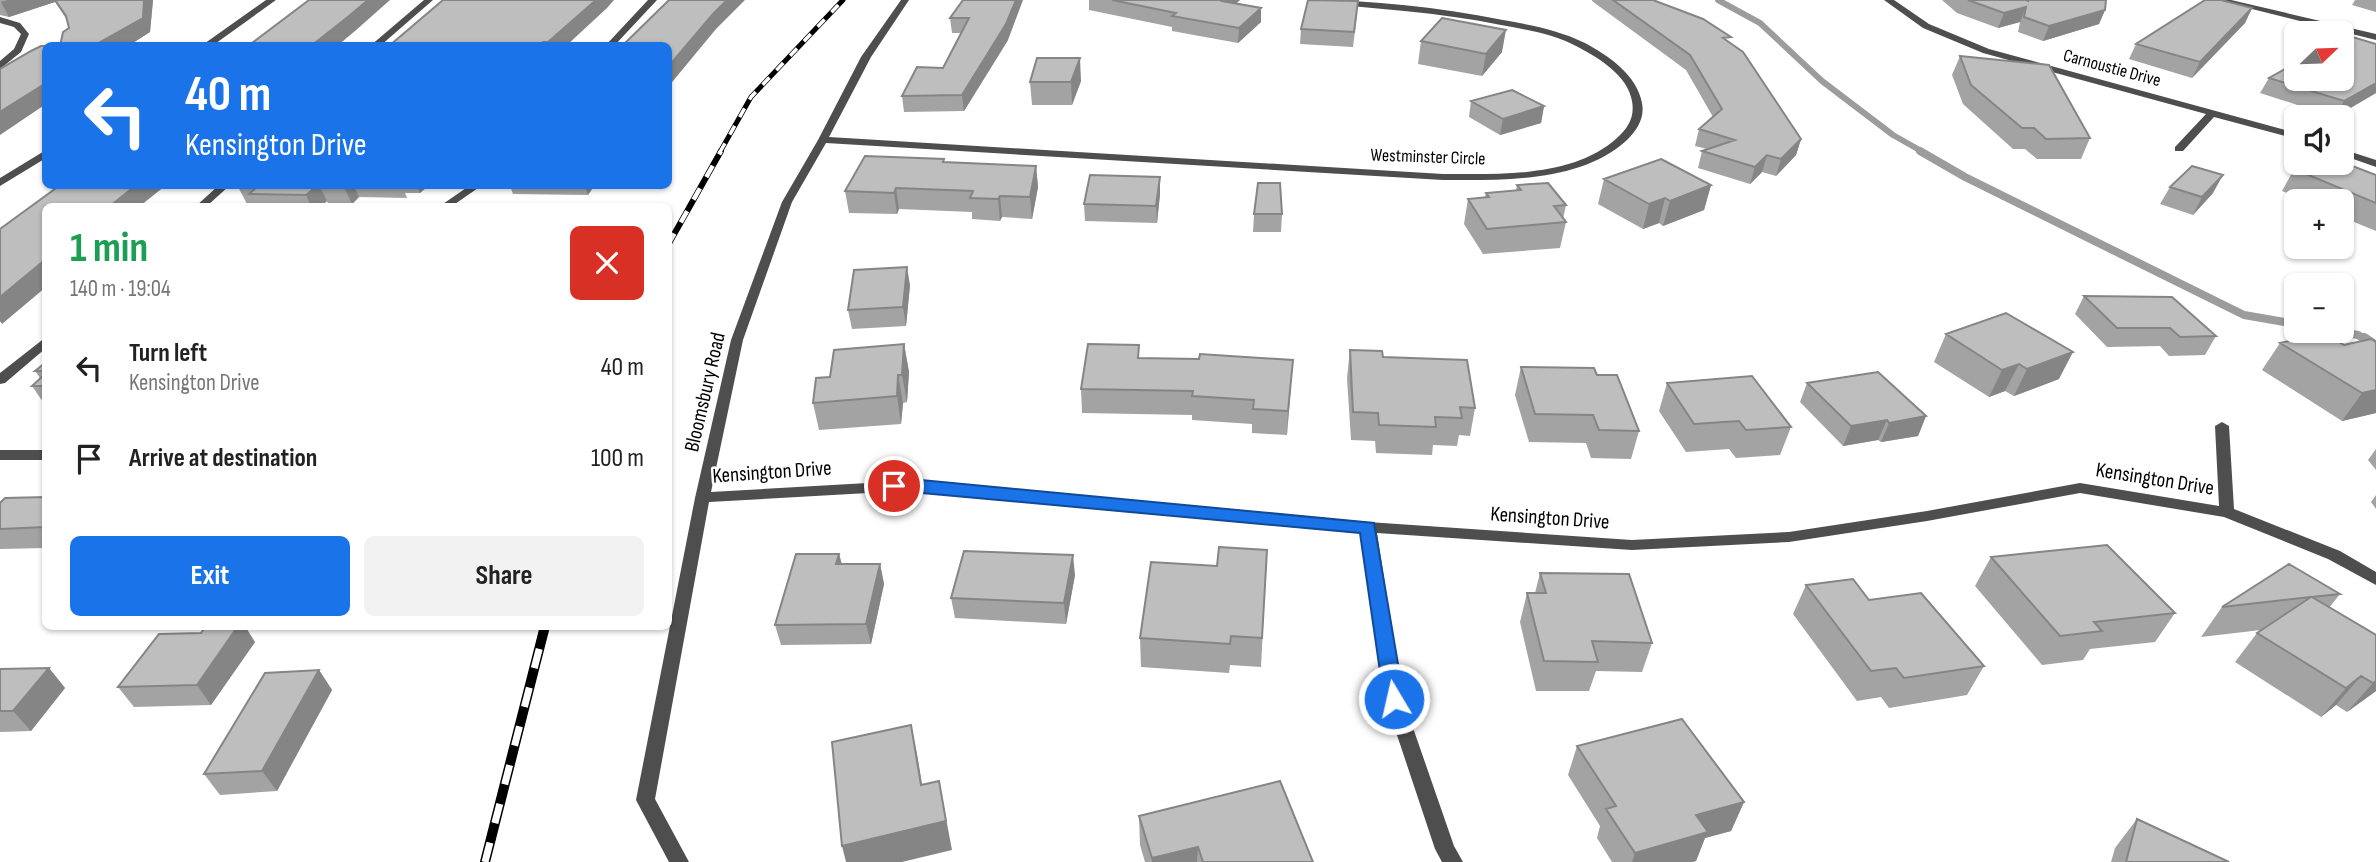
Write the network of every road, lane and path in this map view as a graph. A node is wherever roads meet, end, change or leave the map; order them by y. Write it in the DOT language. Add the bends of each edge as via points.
graph roads {
  1 [pos="272,0"];
  2 [pos="429,0"];
  3 [pos="653,0"];
  4 [pos="905,0"];
  5 [pos="1311,0"];
  6 [pos="1888,0"];
  7 [pos="2220,0"];
  8 [pos="0,20"];
  9 [pos="2376,37"];
  10 [pos="211,42"];
  11 [pos="379,42"];
  12 [pos="613,42"];
  13 [pos="0,66"];
  14 [pos="2213,113"];
  15 [pos="2284,133"];
  16 [pos="823,140"];
  17 [pos="2179,149"];
  18 [pos="42,156"];
  19 [pos="2354,156"];
  20 [pos="2376,164"];
  21 [pos="0,183"];
  22 [pos="221,189"];
  23 [pos="471,189"];
  24 [pos="204,203"];
  25 [pos="450,203"];
  26 [pos="42,344"];
  27 [pos="0,380"];
  28 [pos="2222,426"];
  29 [pos="0,455"];
  30 [pos="42,455"];
  31 [pos="702,498"];
  32 [pos="2227,512"];
  33 [pos="1368,527"];
  34 [pos="2376,579"];
  35 [pos="679,862"];
  36 [pos="1453,862"];
  1 -- 10 [label="street"];
  2 -- 11 [label="street"];
  3 -- 12 [label="street"];
  4 -- 16 [label="street, Bloomsbury Road" via="866,57"];
  5 -- 16 [label="street, Westminster Circle" via="1478,17 1552,33 1595,52 1625,75 1638,97 1640,117 1627,136 1577,164 1491,177"];
  6 -- 14 [label="street, Carnoustie Drive" via="1926,26 1986,51"];
  7 -- 9 [label="street"];
  8 -- 13 [label="street" via="17,24 25,34 18,50"];
  14 -- 15 [label="street, Carnoustie Drive"];
  14 -- 17 [label="street"];
  16 -- 31 [label="street, Bloomsbury Road" via="787,202 737,340"];
  18 -- 21 [label="street"];
  19 -- 20 [label="street"];
  22 -- 24 [label="street"];
  23 -- 25 [label="street"];
  26 -- 27 [label="street"];
  28 -- 32 [label="street"];
  29 -- 30 [label="street"];
  31 -- 33 [label="street, Kensington Drive" via="921,485"];
  31 -- 35 [label="street, Bloomsbury Road" via="645,800"];
  32 -- 33 [label="street, Kensington Drive" via="2080,488 1789,537 1632,545"];
  32 -- 34 [label="street, Kensington Drive" via="2334,555"];
  33 -- 36 [label="street" via="1394,699"];
}
